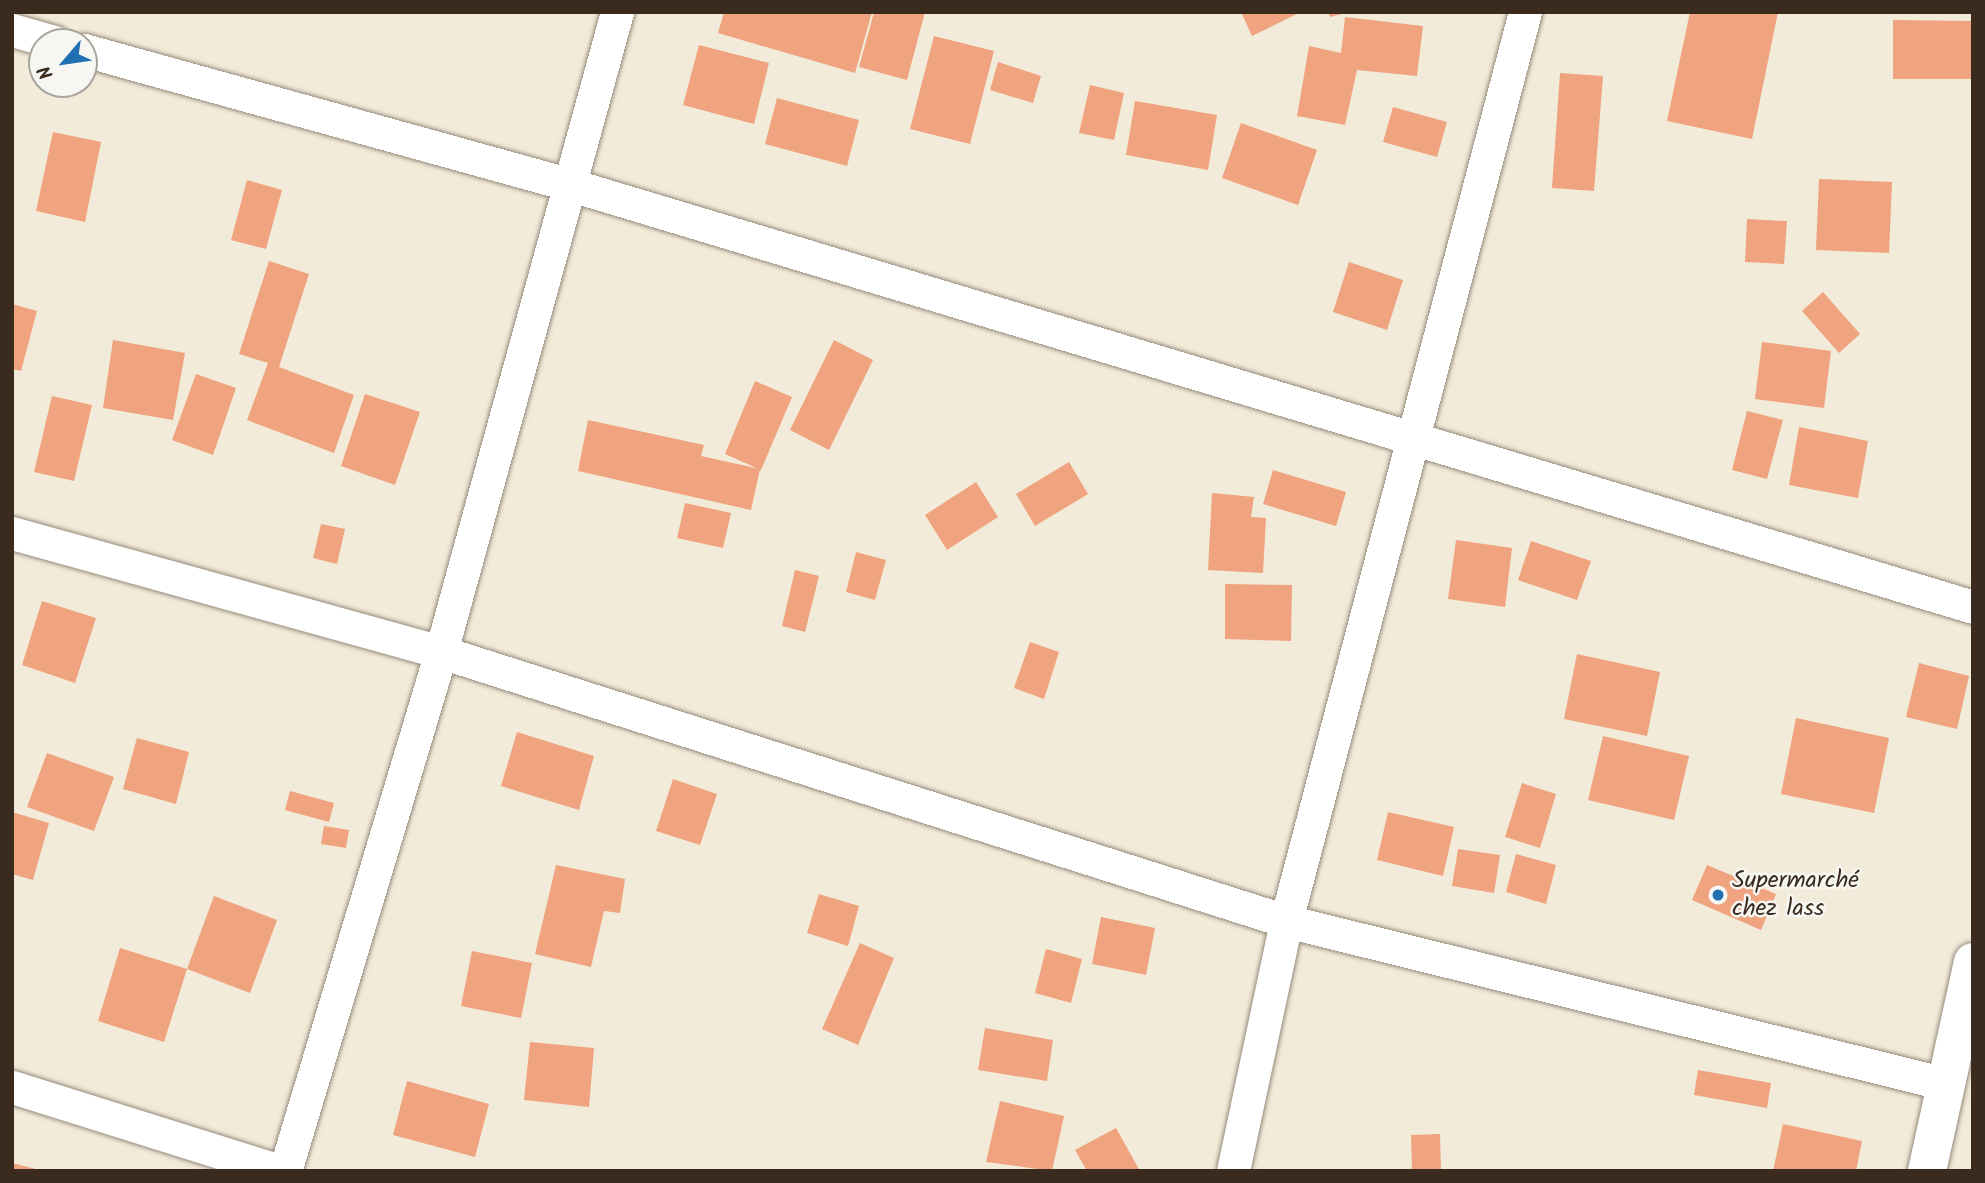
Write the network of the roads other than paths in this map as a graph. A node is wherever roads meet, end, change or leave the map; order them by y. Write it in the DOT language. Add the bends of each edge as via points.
graph roads {
  1 [pos="617,12"];
  2 [pos="1525,12"];
  3 [pos="98,54"];
  4 [pos="571,185"];
  5 [pos="1412,436"];
  6 [pos="12,533"];
  7 [pos="1973,607"];
  8 [pos="441,652"];
  9 [pos="1286,921"];
  10 [pos="1973,962"];
  11 [pos="1946,1084"];
  12 [pos="12,1087"];
  13 [pos="282,1171"];
  14 [pos="1233,1171"];
  15 [pos="1927,1171"];
  1 -- 4 [label="street"];
  2 -- 5 [label="street"];
  3 -- 4 [label="street"];
  4 -- 5 [label="street"];
  4 -- 8 [label="street"];
  5 -- 7 [label="street"];
  5 -- 9 [label="street"];
  6 -- 8 [label="street"];
  8 -- 9 [label="street"];
  8 -- 13 [label="street"];
  9 -- 11 [label="street"];
  9 -- 14 [label="street"];
  10 -- 11 [label="highway"];
  11 -- 15 [label="highway"];
  12 -- 13 [label="street"];
}
